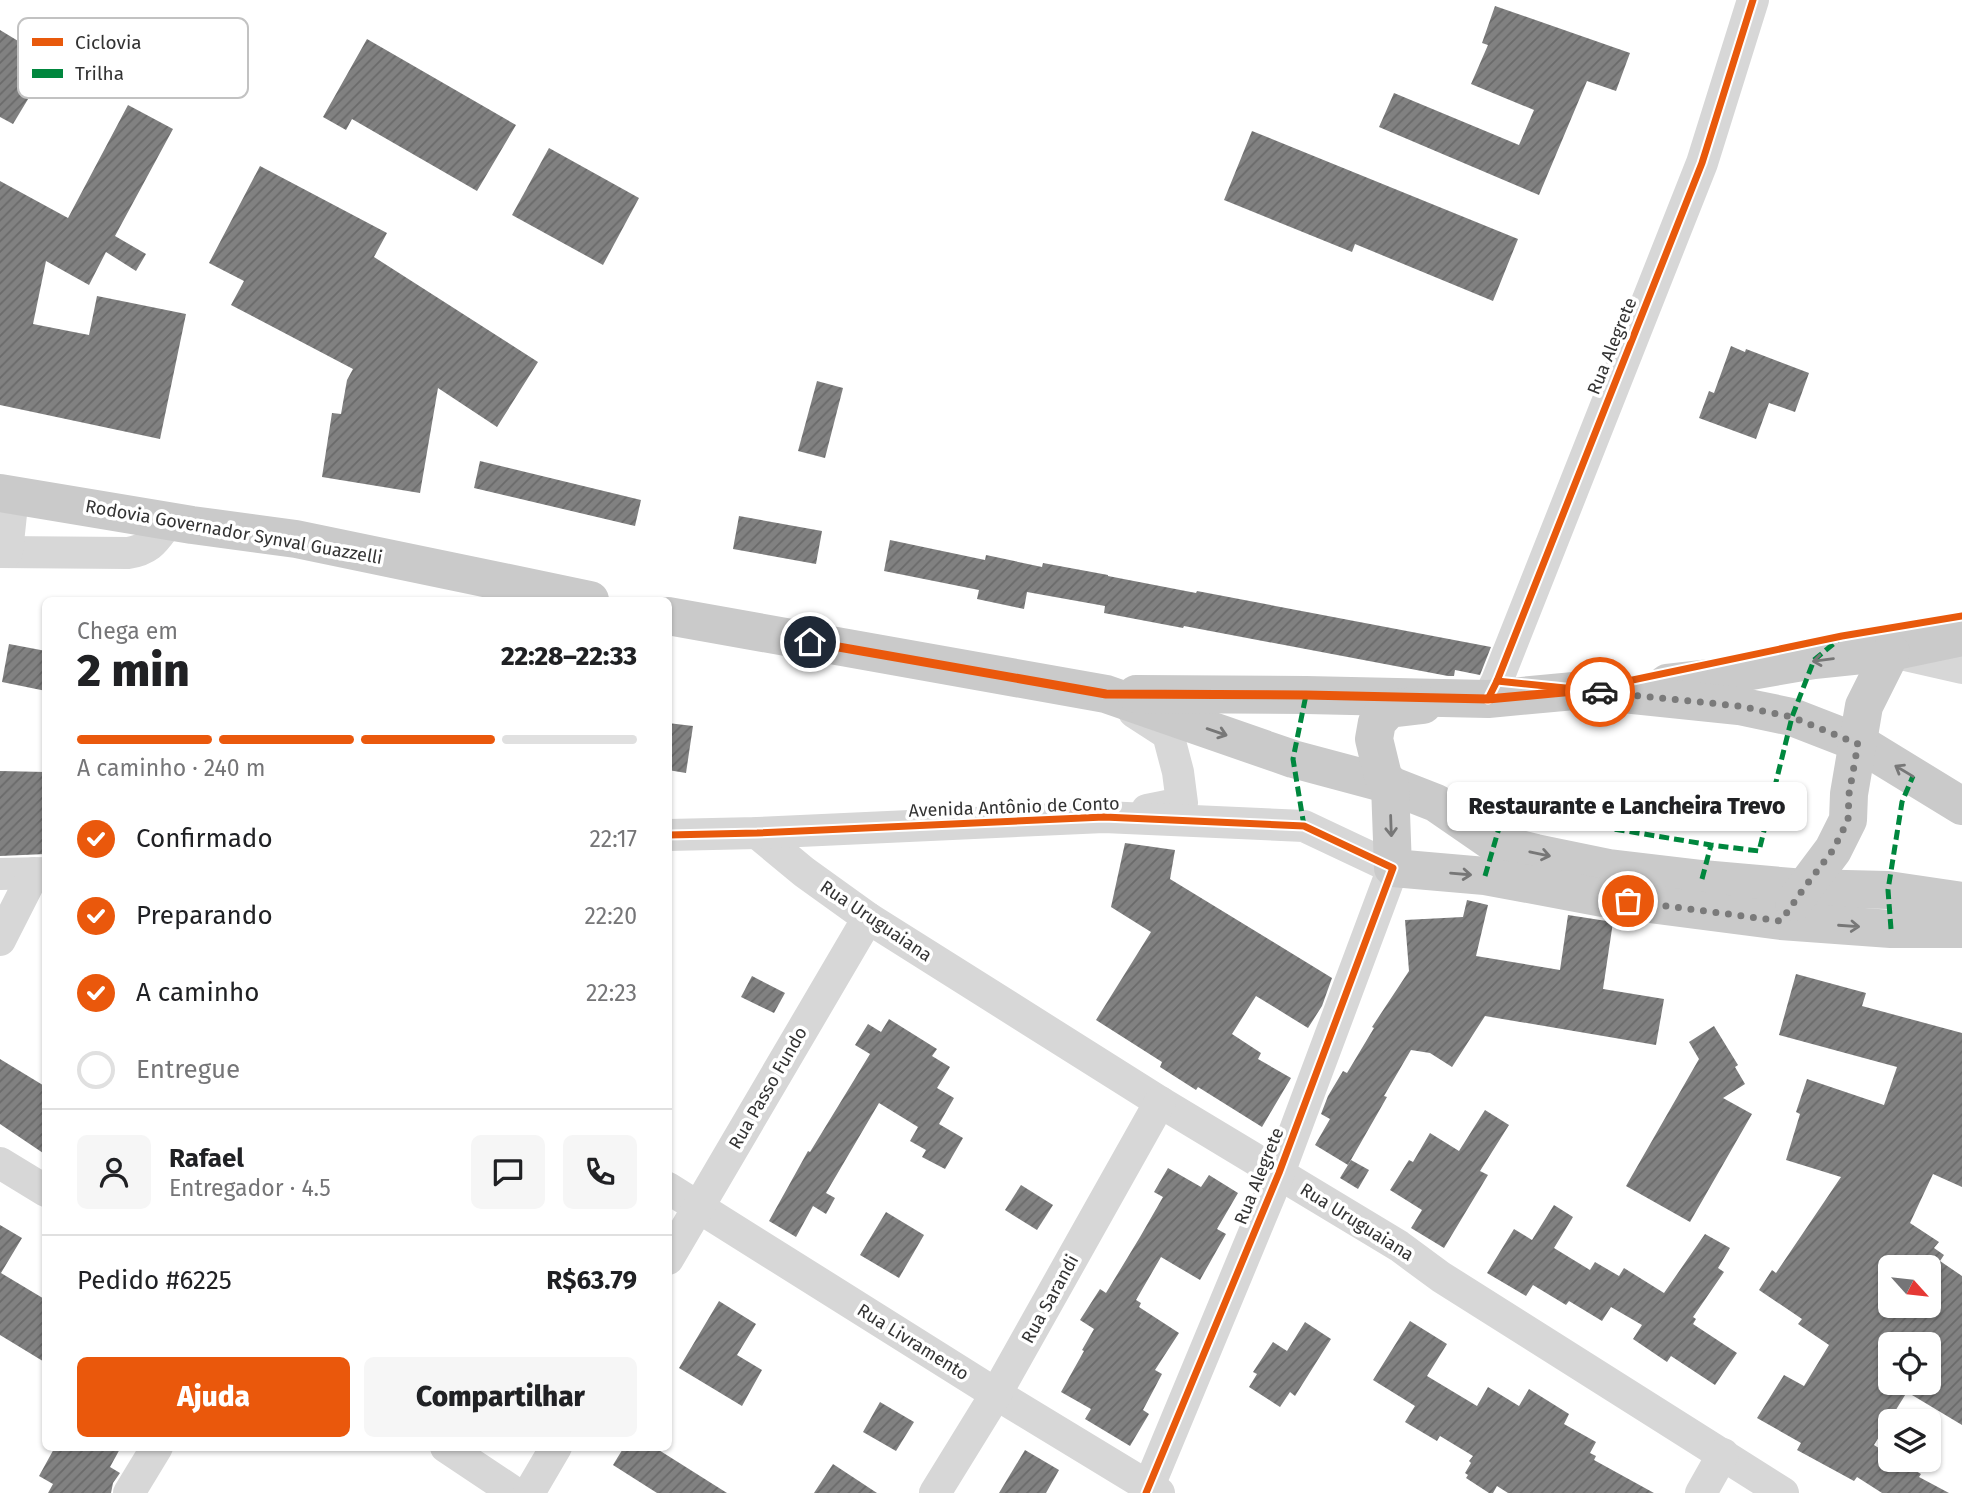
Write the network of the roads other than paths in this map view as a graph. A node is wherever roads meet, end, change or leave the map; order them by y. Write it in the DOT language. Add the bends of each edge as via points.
graph roads {
  1 [pos="1754,0"];
  2 [pos="7,494"];
  3 [pos="169,521"];
  4 [pos="4,552"];
  5 [pos="576,597"];
  6 [pos="672,617"];
  7 [pos="1962,637"];
  8 [pos="1891,652"];
  9 [pos="1962,668"];
  10 [pos="1585,690"];
  11 [pos="1106,694"];
  12 [pos="1488,699"];
  13 [pos="1858,744"];
  14 [pos="1390,785"];
  15 [pos="1182,803"];
  16 [pos="1962,806"];
  17 [pos="1104,817"];
  18 [pos="1304,827"];
  19 [pos="757,833"];
  20 [pos="672,835"];
  21 [pos="1392,868"];
  22 [pos="40,873"];
  23 [pos="0,874"];
  24 [pos="1804,888"];
  25 [pos="1962,901"];
  26 [pos="868,918"];
  27 [pos="1781,921"];
  28 [pos="1962,929"];
  29 [pos="0,940"];
  30 [pos="1160,1102"];
  31 [pos="0,1163"];
  32 [pos="1279,1173"];
  33 [pos="42,1189"];
  34 [pos="672,1190"];
  35 [pos="699,1207"];
  36 [pos="672,1252"];
  37 [pos="996,1394"];
  38 [pos="155,1451"];
  39 [pos="452,1451"];
  40 [pos="554,1451"];
  41 [pos="1723,1454"];
  42 [pos="1151,1491"];
  43 [pos="129,1493"];
  44 [pos="515,1493"];
  45 [pos="529,1493"];
  46 [pos="935,1493"];
  47 [pos="1701,1493"];
  48 [pos="1783,1493"];
  1 -- 12 [label="street, Rua Alegrete" via="1702,163"];
  2 -- 3 [label="main road, Rodovia Governador Synval Guazzelli"];
  2 -- 4 [label="street"];
  3 -- 4 [label="street" via="141,551"];
  3 -- 5 [label="main road, Rodovia Governador Synval Guazzelli" via="296,539"];
  6 -- 11 [label="main road"];
  7 -- 8 [label="main road"];
  8 -- 9 [label="street"];
  8 -- 10 [label="main road, one-way"];
  8 -- 13 [label="main road" via="1864,706"];
  10 -- 12 [label="main road"];
  10 -- 13 [label="main road" via="1739,706 1792,717"];
  11 -- 12 [label="main road"];
  11 -- 14 [label="main road, one-way" via="1293,759"];
  11 -- 15 [label="street" via="1168,734"];
  12 -- 14 [label="main road" via="1390,709 1377,722 1374,739 1383,776"];
  16 -- 13 [label="main road, one-way"];
  13 -- 24 [label="main road" via="1848,820 1833,850"];
  14 -- 21 [label="main road, one-way"];
  14 -- 24 [label="main road, one-way" via="1436,803 1494,843 1609,869"];
  15 -- 17 [label="street"];
  15 -- 18 [label="street" via="1219,802"];
  17 -- 18 [label="street, Avenida Antônio de Conto"];
  17 -- 19 [label="street, Avenida Antônio de Conto"];
  18 -- 21 [label="street, Avenida Antônio de Conto"];
  19 -- 20 [label="street, Avenida Antônio de Conto"];
  19 -- 26 [label="street, Rua Uruguaiana"];
  21 -- 27 [label="main road, one-way" via="1485,876 1603,898"];
  21 -- 32 [label="street, Rua Alegrete"];
  22 -- 23 [label="street"];
  22 -- 29 [label="street"];
  24 -- 25 [label="main road" via="1888,890"];
  24 -- 27 [label="main road"];
  26 -- 30 [label="street, Rua Uruguaiana"];
  26 -- 35 [label="street, Rua Passo Fundo"];
  27 -- 28 [label="main road, one-way"];
  30 -- 32 [label="street, Rua Uruguaiana"];
  30 -- 37 [label="street, Rua Sarandi"];
  31 -- 33 [label="street"];
  32 -- 41 [label="street, Rua Uruguaiana"];
  32 -- 42 [label="street, Rua Alegrete"];
  34 -- 35 [label="street, Rua Livramento"];
  35 -- 36 [label="street, Rua Passo Fundo"];
  35 -- 37 [label="street, Rua Livramento"];
  37 -- 42 [label="street, Rua Livramento"];
  37 -- 46 [label="street, Rua Sarandi"];
  38 -- 43 [label="street"];
  39 -- 44 [label="street"];
  40 -- 45 [label="street"];
  41 -- 47 [label="street"];
  41 -- 48 [label="street, Rua Uruguaiana"];
}
